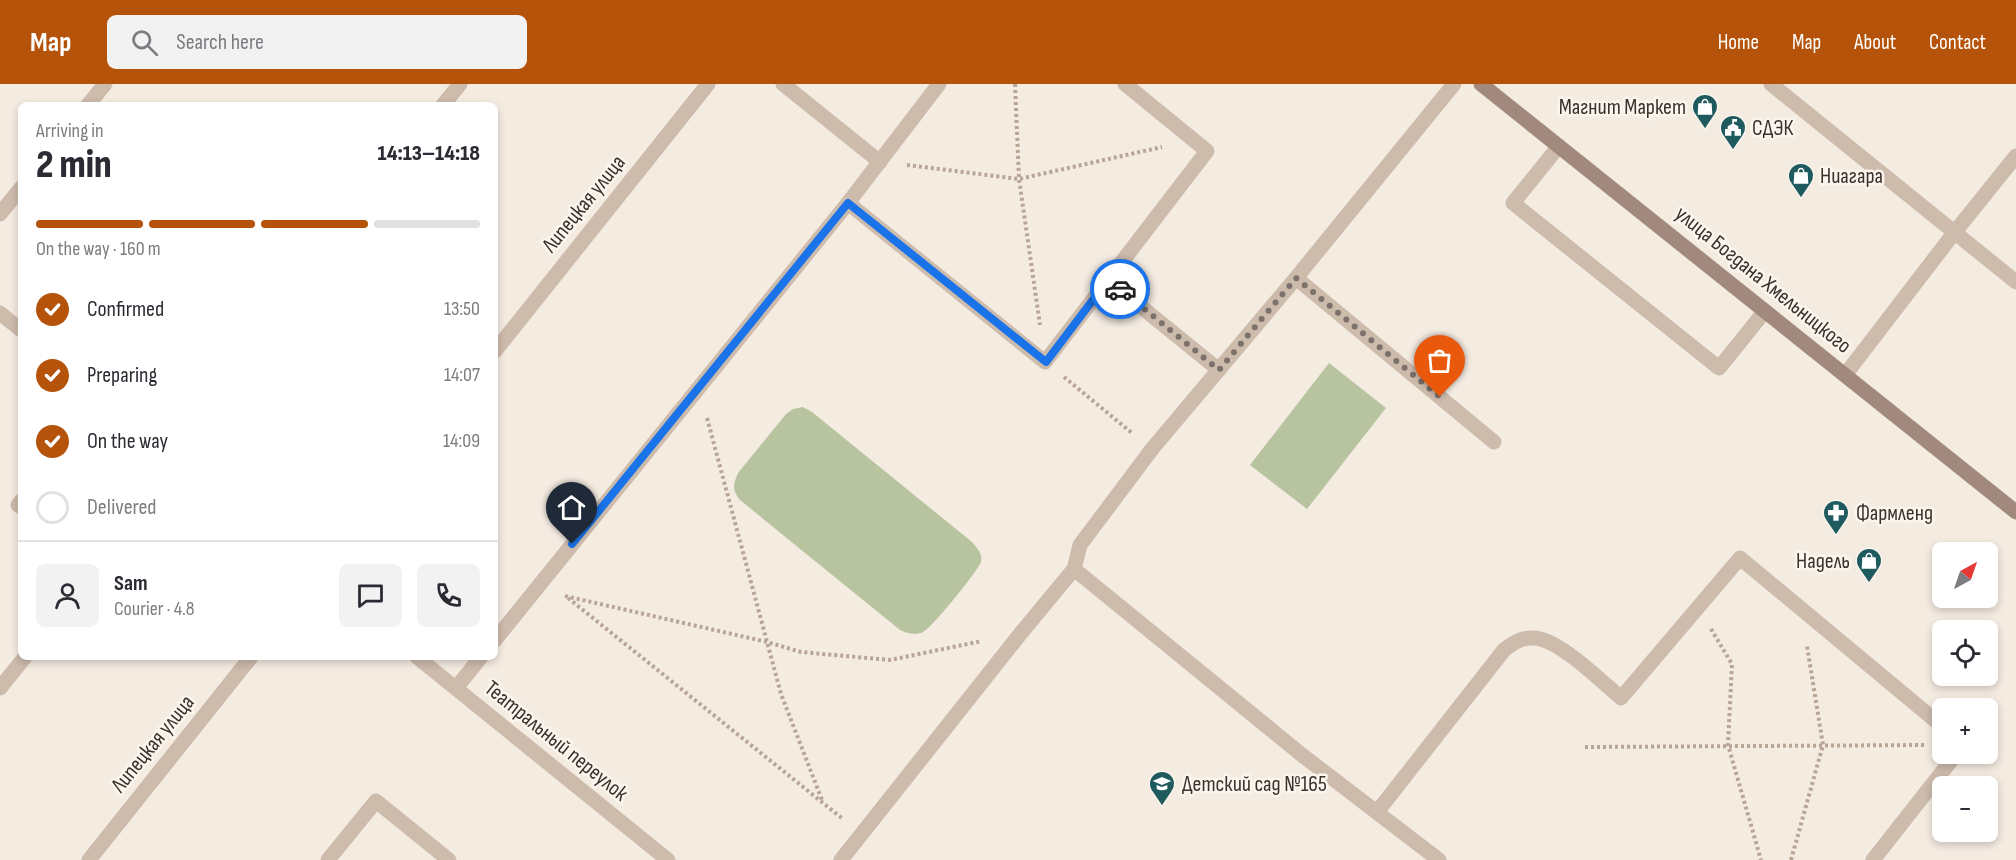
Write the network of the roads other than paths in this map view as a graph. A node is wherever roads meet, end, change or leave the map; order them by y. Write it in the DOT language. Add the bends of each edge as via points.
graph roads {
  1 [pos="105,84"];
  2 [pos="460,84"];
  3 [pos="708,84"];
  4 [pos="783,84"];
  5 [pos="939,84"];
  6 [pos="1125,84"];
  7 [pos="1454,84"];
  8 [pos="1481,84"];
  9 [pos="1771,84"];
  10 [pos="90,102"];
  11 [pos="446,102"];
  12 [pos="1559,146"];
  13 [pos="2016,156"];
  14 [pos="880,162"];
  15 [pos="18,192"];
  16 [pos="848,203"];
  17 [pos="0,214"];
  18 [pos="1954,233"];
  19 [pos="1296,278"];
  20 [pos="1108,280"];
  21 [pos="2016,282"];
  22 [pos="1765,311"];
  23 [pos="0,313"];
  24 [pos="18,328"];
  25 [pos="498,347"];
  26 [pos="1219,370"];
  27 [pos="1845,375"];
  28 [pos="1494,442"];
  29 [pos="2016,512"];
  30 [pos="1074,569"];
  31 [pos="498,636"];
  32 [pos="23,660"];
  33 [pos="249,660"];
  34 [pos="421,660"];
  35 [pos="479,660"];
  36 [pos="0,688"];
  37 [pos="456,688"];
  38 [pos="1932,718"];
  39 [pos="1948,764"];
  40 [pos="1377,812"];
  41 [pos="659,857"];
  42 [pos="89,860"];
  43 [pos="328,860"];
  44 [pos="449,860"];
  45 [pos="841,860"];
  46 [pos="1439,860"];
  47 [pos="1873,860"];
  1 -- 10 [label="street"];
  2 -- 11 [label="street"];
  3 -- 25 [label="street, Липецкая улица"];
  4 -- 14 [label="street"];
  5 -- 14 [label="street"];
  6 -- 20 [label="street" via="1207,151"];
  7 -- 19 [label="street"];
  8 -- 12 [label="main road, улица Богдана Хмельницкого"];
  9 -- 18 [label="street"];
  12 -- 22 [label="main road, улица Богдана Хмельницкого"];
  12 -- 22 [label="street" via="1513,203 1719,368"];
  13 -- 18 [label="street"];
  14 -- 16 [label="street"];
  15 -- 17 [label="street"];
  16 -- 20 [label="street" via="1046,362"];
  16 -- 31 [label="street"];
  18 -- 21 [label="street"];
  18 -- 27 [label="street"];
  19 -- 26 [label="street"];
  19 -- 28 [label="street"];
  20 -- 26 [label="street"];
  22 -- 27 [label="main road, улица Богдана Хмельницкого"];
  23 -- 24 [label="street"];
  26 -- 30 [label="street" via="1152,449 1080,544"];
  27 -- 29 [label="main road, улица Богдана Хмельницкого"];
  30 -- 40 [label="street"];
  30 -- 45 [label="street"];
  32 -- 36 [label="street"];
  33 -- 42 [label="street, Липецкая улица"];
  34 -- 37 [label="street, Театральный переулок"];
  35 -- 37 [label="street"];
  37 -- 41 [label="street, Театральный переулок"];
  38 -- 40 [label="street" via="1740,558 1622,698 1555,644 1532,637 1504,650"];
  39 -- 47 [label="street"];
  40 -- 46 [label="street"];
  43 -- 44 [label="street" via="376,801"];
}
